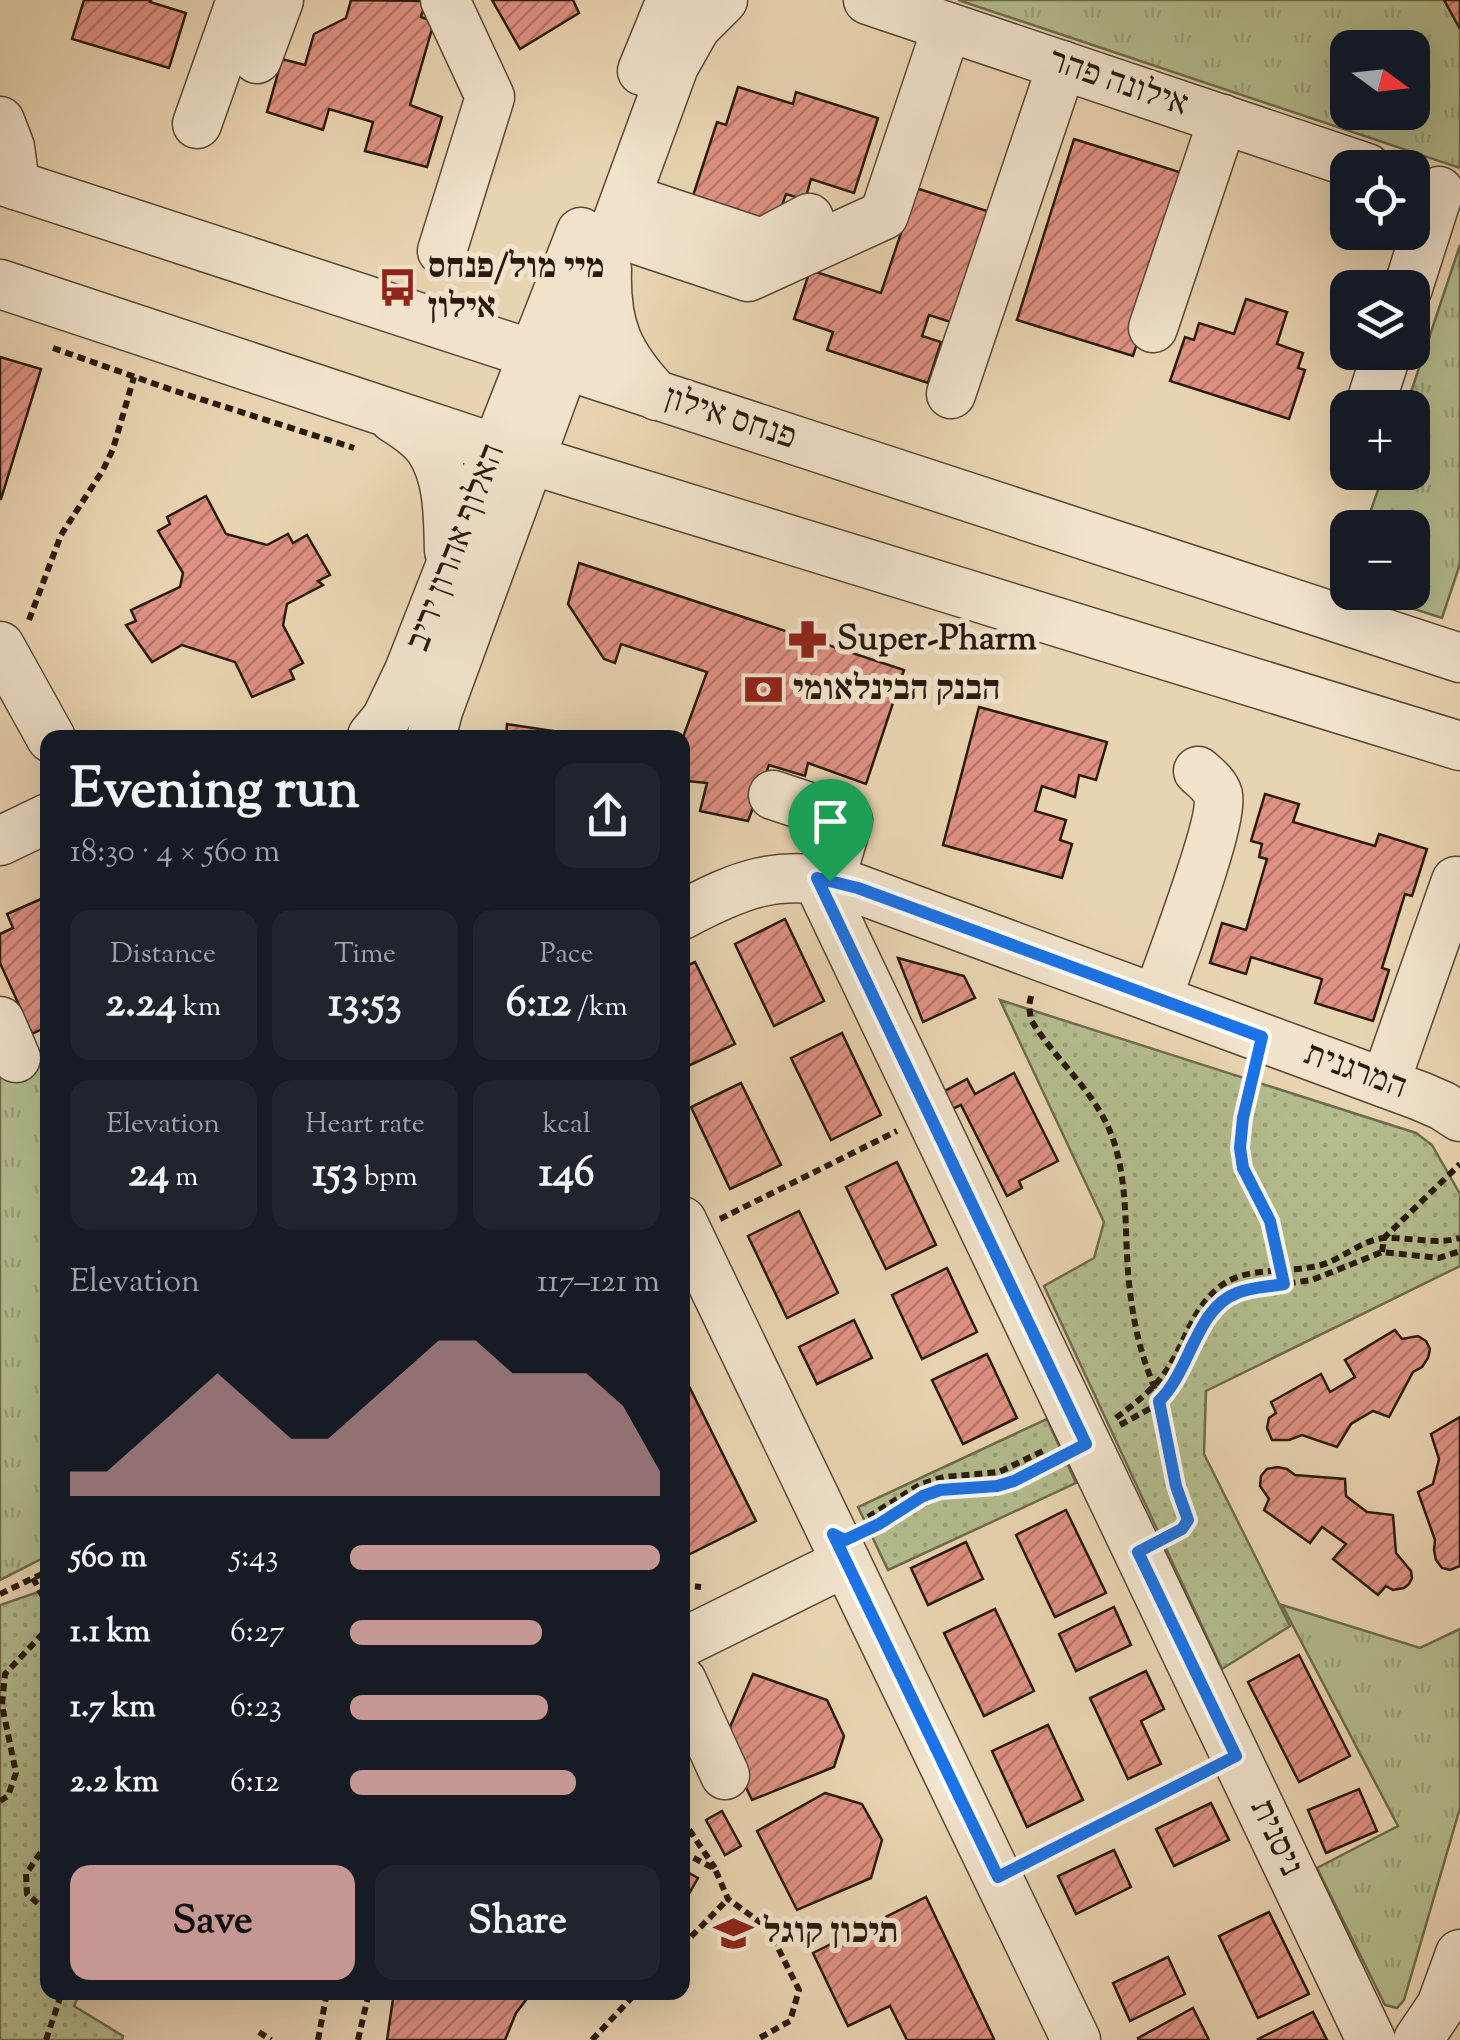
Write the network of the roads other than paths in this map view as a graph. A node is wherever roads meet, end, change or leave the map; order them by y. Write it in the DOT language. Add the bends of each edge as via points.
graph roads {
  1 [pos="241,0"];
  2 [pos="279,0"];
  3 [pos="446,0"];
  4 [pos="671,0"];
  5 [pos="723,0"];
  6 [pos="868,0"];
  7 [pos="947,26"];
  8 [pos="257,59"];
  9 [pos="1062,65"];
  10 [pos="1223,119"];
  11 [pos="0,121"];
  12 [pos="197,124"];
  13 [pos="1330,155"];
  14 [pos="7,182"];
  15 [pos="1437,191"];
  16 [pos="834,204"];
  17 [pos="604,236"];
  18 [pos="442,252"];
  19 [pos="1413,270"];
  20 [pos="0,284"];
  21 [pos="430,321"];
  22 [pos="1153,328"];
  23 [pos="548,360"];
  24 [pos="951,394"];
  25 [pos="657,396"];
  26 [pos="376,432"];
  27 [pos="513,455"];
  28 [pos="633,492"];
  29 [pos="499,546"];
  30 [pos="449,568"];
  31 [pos="6,657"];
  32 [pos="1460,658"];
  33 [pos="46,730"];
  34 [pos="382,730"];
  35 [pos="433,730"];
  36 [pos="1460,746"];
  37 [pos="1198,772"];
  38 [pos="773,795"];
  39 [pos="40,822"];
  40 [pos="0,841"];
  41 [pos="824,880"];
  42 [pos="1456,881"];
  43 [pos="690,911"];
  44 [pos="1157,999"];
  45 [pos="1385,1083"];
  46 [pos="1460,1117"];
  47 [pos="690,1241"];
  48 [pos="840,1548"];
  49 [pos="690,1638"];
  50 [pos="690,1698"];
  51 [pos="725,1775"];
  52 [pos="1460,1954"];
  53 [pos="1064,2036"];
  54 [pos="1370,2040"];
  55 [pos="1418,2040"];
  1 -- 12 [label="street"];
  2 -- 8 [label="street"];
  3 -- 18 [label="street" via="490,98"];
  4 -- 17 [label="street"];
  5 -- 17 [label="street" via="679,55"];
  6 -- 7 [label="street, אילונה פהר"];
  7 -- 9 [label="street, אילונה פהר"];
  7 -- 17 [label="street" via="884,214 748,277"];
  9 -- 10 [label="street, אילונה פהר"];
  9 -- 24 [label="street"];
  10 -- 13 [label="street, אילונה פהר"];
  10 -- 22 [label="street"];
  11 -- 14 [label="street" via="10,147"];
  14 -- 21 [label="street, פנחס אילון"];
  15 -- 19 [label="street"];
  16 -- 17 [label="street" via="762,243"];
  17 -- 21 [label="street" via="517,307 466,321"];
  17 -- 23 [label="street"];
  17 -- 25 [label="street" via="608,310 617,342"];
  20 -- 26 [label="street"];
  21 -- 23 [label="street, פנחס אילון"];
  23 -- 25 [label="street, פנחס אילון"];
  23 -- 27 [label="street, האלוף אהרון יריב"];
  25 -- 32 [label="street, פנחס אילון"];
  26 -- 27 [label="street"];
  26 -- 30 [label="street" via="410,430 429,448 445,490"];
  27 -- 28 [label="street"];
  27 -- 29 [label="street, האלוף אהרון יריב"];
  27 -- 30 [label="street, האלוף אהרון יריב"];
  28 -- 29 [label="street" via="568,499 534,515"];
  28 -- 36 [label="street"];
  29 -- 35 [label="street, האלוף אהרון יריב"];
  30 -- 34 [label="street, האלוף אהרון יריב"];
  31 -- 33 [label="street"];
  37 -- 44 [label="street" via="1218,795 1218,809"];
  38 -- 41 [label="street" via="848,820"];
  39 -- 40 [label="street"];
  41 -- 43 [label="street, המרגנית" via="748,884"];
  41 -- 44 [label="street, המרגנית"];
  41 -- 54 [label="street, ניסנית"];
  42 -- 45 [label="street"];
  44 -- 45 [label="street, המרגנית"];
  45 -- 46 [label="street, המרגנית"];
  47 -- 48 [label="street"];
  48 -- 49 [label="street"];
  48 -- 53 [label="street" via="998,1877"];
  50 -- 51 [label="street"];
  52 -- 55 [label="street" via="1441,2006"];
}
